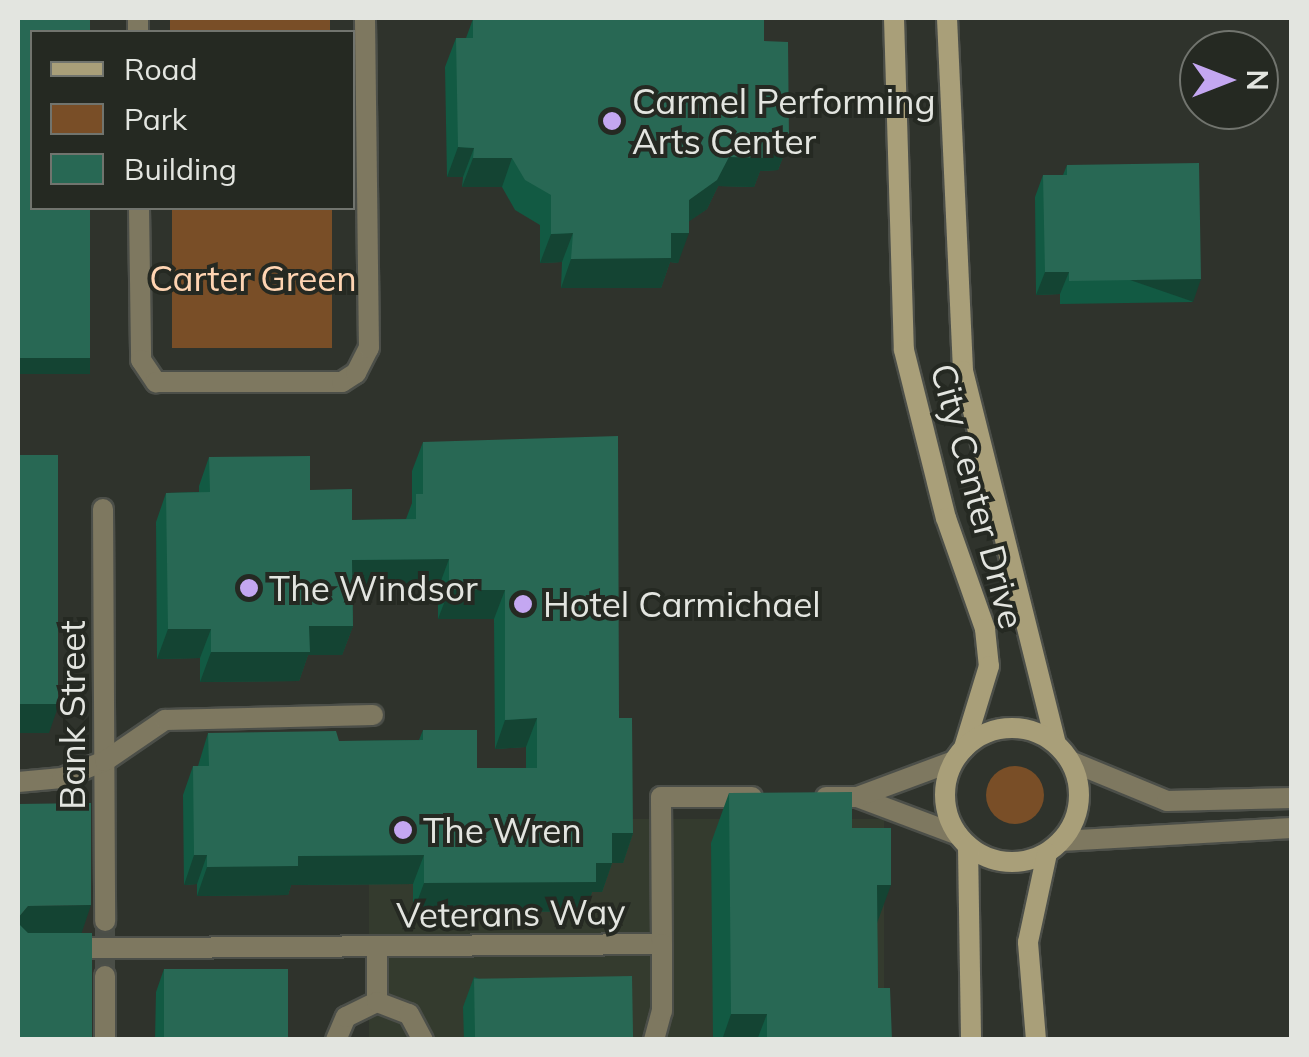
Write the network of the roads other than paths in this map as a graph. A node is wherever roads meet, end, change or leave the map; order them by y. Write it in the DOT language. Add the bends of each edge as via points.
graph roads {
  1 [pos="365,18"];
  2 [pos="894,18"];
  3 [pos="947,18"];
  4 [pos="140,210"];
  5 [pos="103,508"];
  6 [pos="374,715"];
  7 [pos="1056,744"];
  8 [pos="959,754"];
  9 [pos="105,761"];
  10 [pos="1070,761"];
  11 [pos="18,782"];
  12 [pos="857,796"];
  13 [pos="1292,798"];
  14 [pos="1292,828"];
  15 [pos="964,841"];
  16 [pos="1054,847"];
  17 [pos="105,921"];
  18 [pos="662,944"];
  19 [pos="377,947"];
  20 [pos="18,949"];
  21 [pos="105,976"];
  22 [pos="377,1002"];
  23 [pos="105,1040"];
  24 [pos="336,1040"];
  25 [pos="422,1040"];
  26 [pos="654,1040"];
  27 [pos="971,1040"];
  28 [pos="1036,1040"];
  1 -- 4 [label="street" via="369,348 356,373 342,382 156,382 141,360"];
  2 -- 8 [label="street, City Center Drive" via="904,350 946,518 986,629 990,666"];
  3 -- 7 [label="street, City Center Drive" via="964,371"];
  5 -- 9 [label="street, Bank Street"];
  6 -- 9 [label="street" via="165,720"];
  7 -- 8 [label="street" via="1018,728 998,729"];
  7 -- 10 [label="street"];
  8 -- 12 [label="street"];
  8 -- 15 [label="street" via="945,792"];
  9 -- 11 [label="street" via="62,778"];
  9 -- 17 [label="street, Bank Street"];
  10 -- 13 [label="street" via="1166,801"];
  10 -- 16 [label="street" via="1078,804"];
  12 -- 15 [label="street"];
  12 -- 18 [label="street, Veterans Way" via="661,797"];
  14 -- 16 [label="street"];
  15 -- 16 [label="street" via="1014,862"];
  15 -- 27 [label="street"];
  16 -- 28 [label="street" via="1028,942"];
  18 -- 19 [label="street, Veterans Way"];
  18 -- 26 [label="street" via="662,1011"];
  19 -- 20 [label="street, Veterans Way"];
  19 -- 22 [label="street"];
  21 -- 23 [label="street"];
  22 -- 24 [label="street" via="346,1017"];
  22 -- 25 [label="street" via="410,1014"];
}
